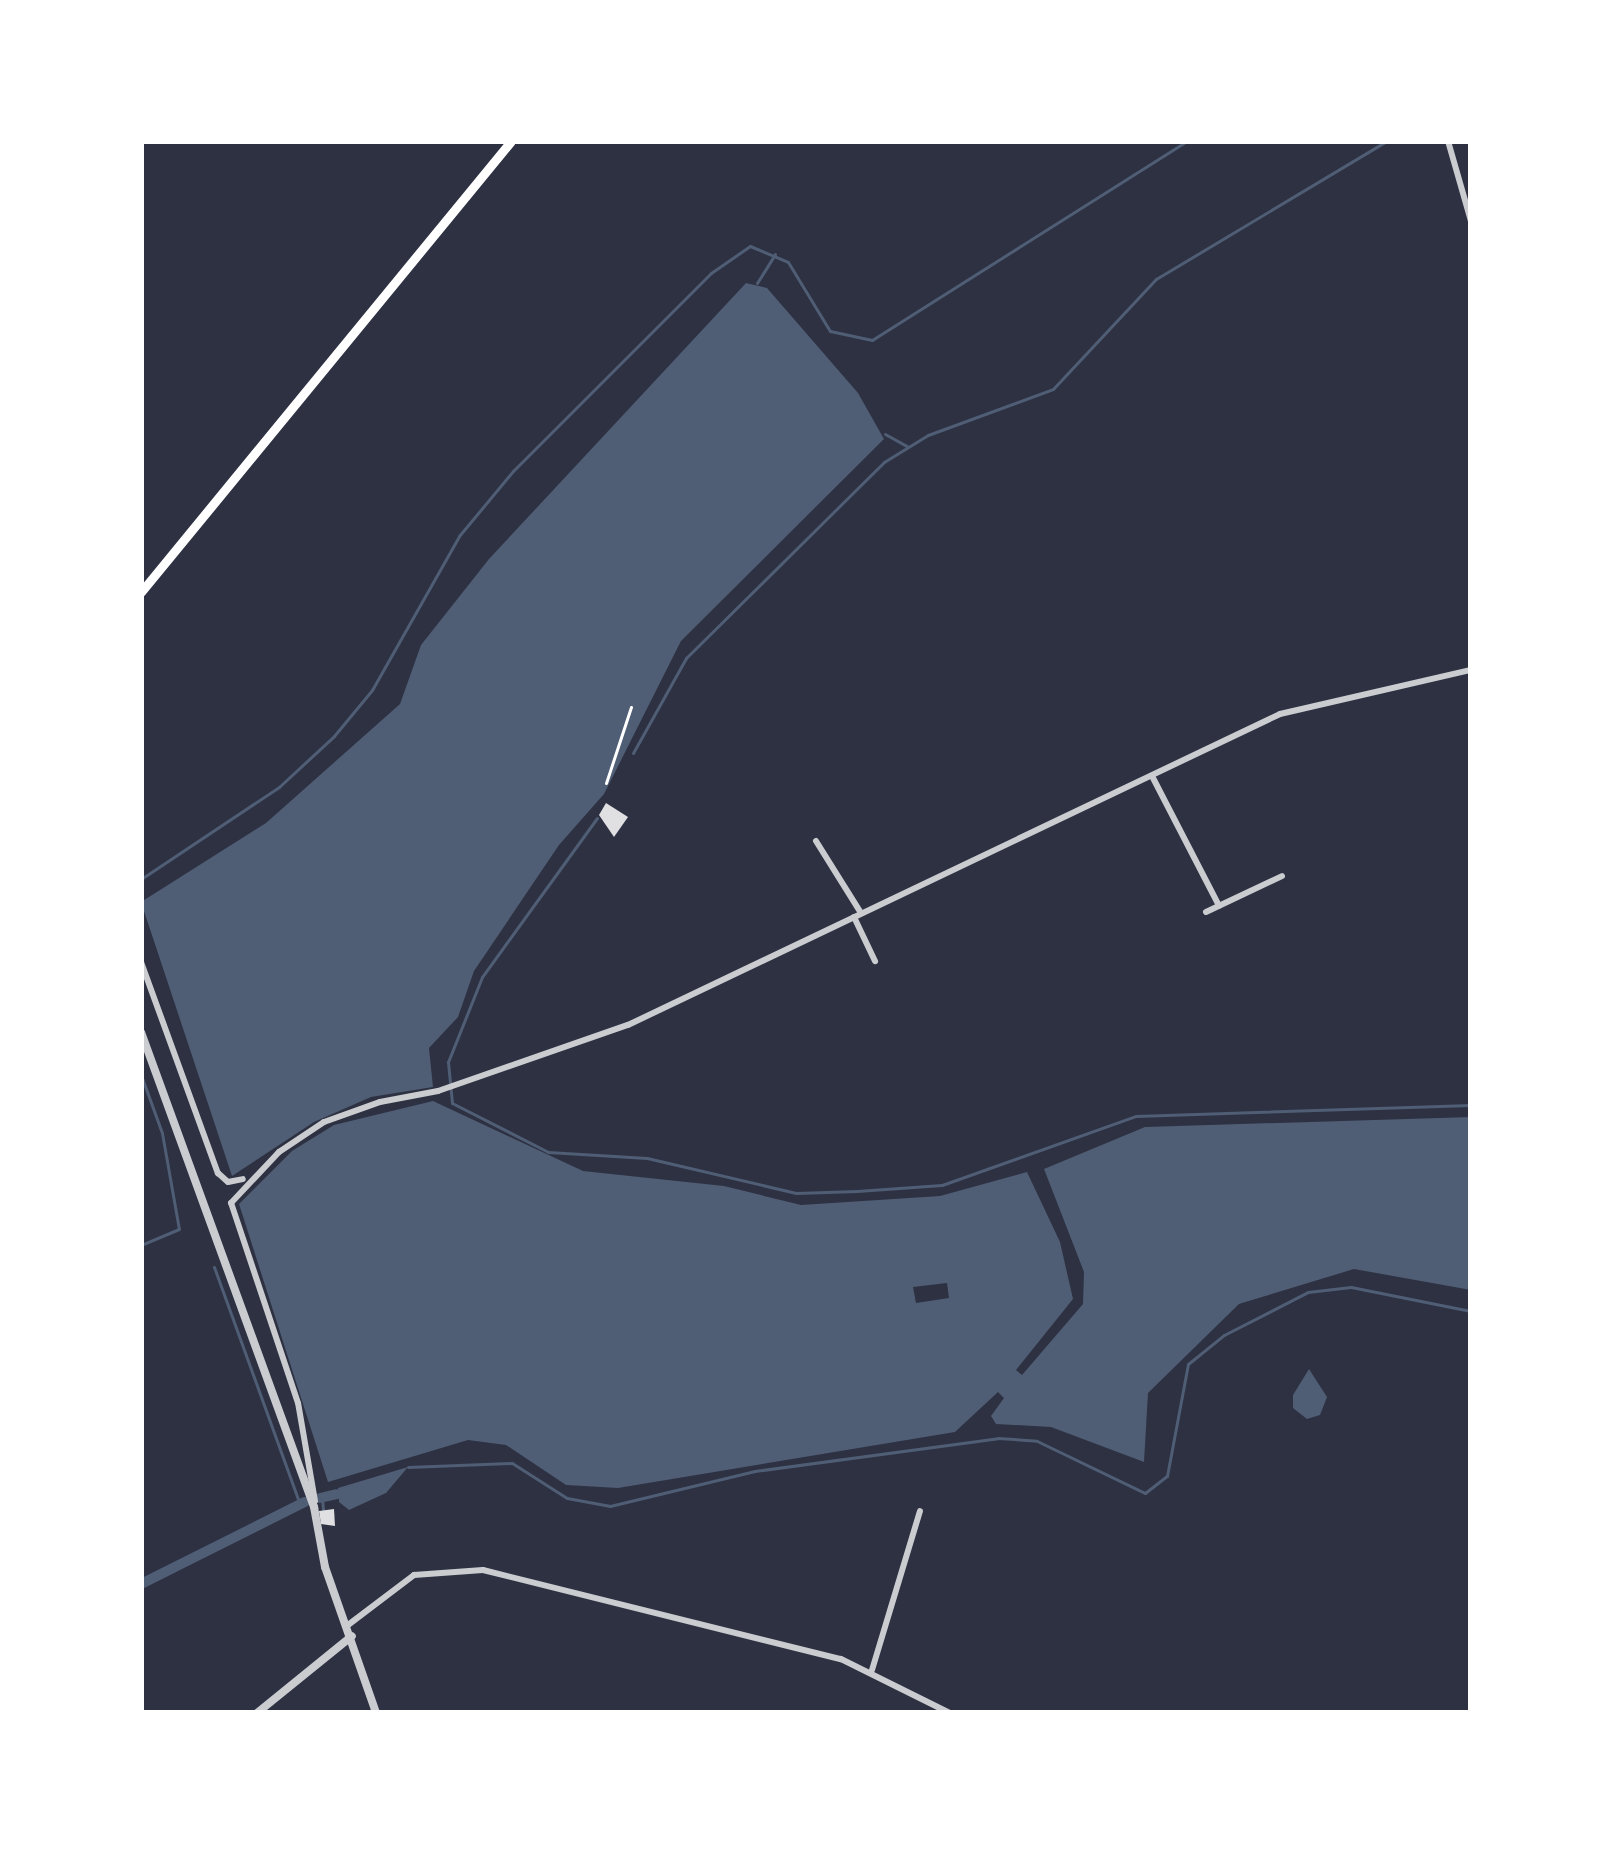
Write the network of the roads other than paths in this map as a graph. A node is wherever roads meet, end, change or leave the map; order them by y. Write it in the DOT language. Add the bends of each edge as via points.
graph roads {
  1 [pos="511,141"];
  2 [pos="1448,141"];
  3 [pos="1471,221"];
  4 [pos="141,592"];
  5 [pos="1471,670"];
  6 [pos="1151,776"];
  7 [pos="816,841"];
  8 [pos="1282,876"];
  9 [pos="1219,906"];
  10 [pos="1205,912"];
  11 [pos="857,915"];
  12 [pos="875,961"];
  13 [pos="141,962"];
  14 [pos="141,1032"];
  15 [pos="247,1178"];
  16 [pos="314,1507"];
  17 [pos="920,1511"];
  18 [pos="350,1631"];
  19 [pos="872,1670"];
  20 [pos="276,1696"];
  21 [pos="257,1713"];
  22 [pos="278,1713"];
  23 [pos="376,1713"];
  24 [pos="950,1713"];
  1 -- 4 [label="main road"];
  2 -- 3 [label="street"];
  5 -- 6 [label="street" via="1280,714"];
  6 -- 9 [label="street"];
  6 -- 11 [label="street"];
  7 -- 11 [label="street"];
  8 -- 9 [label="street"];
  9 -- 10 [label="street"];
  11 -- 12 [label="street"];
  11 -- 15 [label="street" via="628,1025 324,1122"];
  13 -- 15 [label="street" via="218,1173 228,1182"];
  14 -- 16 [label="street"];
  15 -- 16 [label="street" via="231,1196 232,1213 298,1403"];
  16 -- 18 [label="street" via="325,1567"];
  17 -- 19 [label="street"];
  18 -- 19 [label="street" via="415,1575 467,1568"];
  18 -- 20 [label="street"];
  18 -- 23 [label="street"];
  19 -- 24 [label="street"];
  20 -- 21 [label="street"];
  20 -- 22 [label="street"];
}
